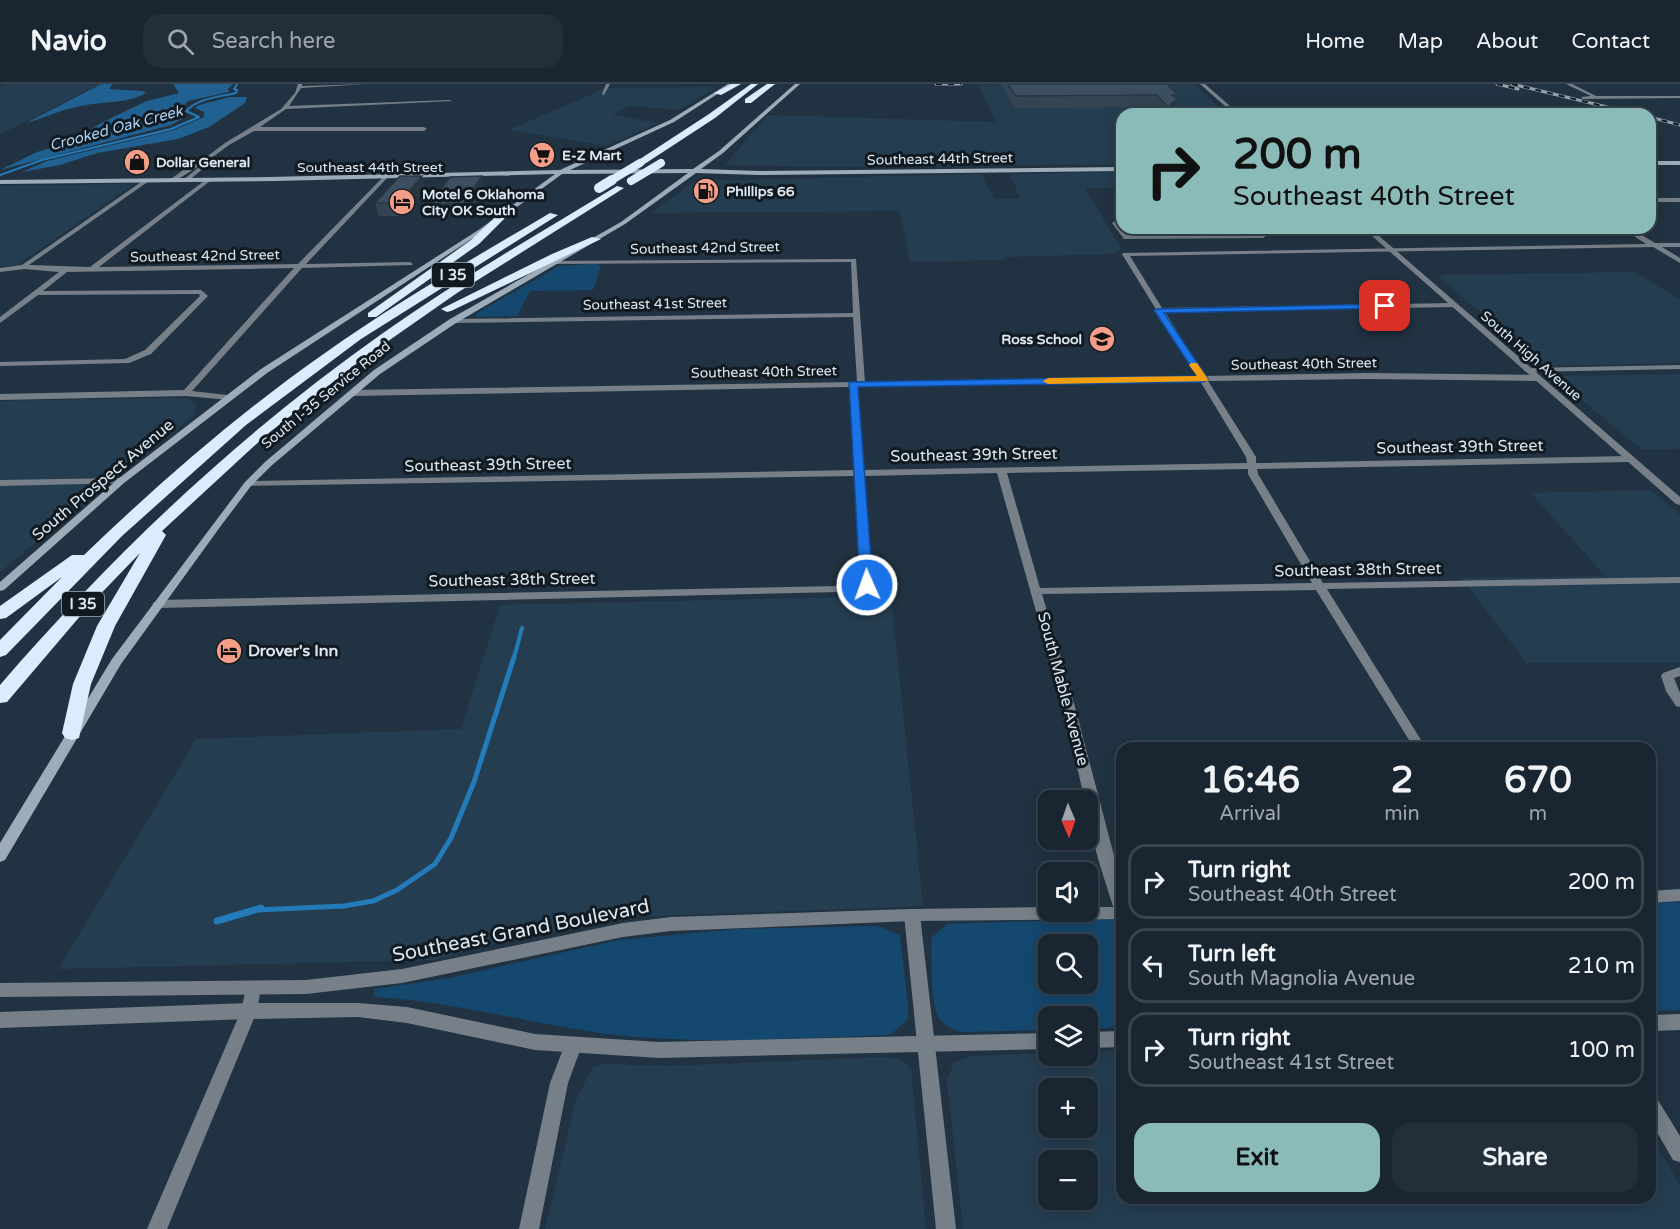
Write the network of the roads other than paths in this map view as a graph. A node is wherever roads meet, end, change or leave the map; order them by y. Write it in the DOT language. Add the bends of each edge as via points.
graph roads {
  1 [pos="366,84"];
  2 [pos="608,84"];
  3 [pos="731,84"];
  4 [pos="738,84"];
  5 [pos="755,84"];
  6 [pos="771,84"];
  7 [pos="798,84"];
  8 [pos="1202,84"];
  9 [pos="1568,84"];
  10 [pos="300,86"];
  11 [pos="718,93"];
  12 [pos="604,94"];
  13 [pos="1680,97"];
  14 [pos="1583,98"];
  15 [pos="1598,98"];
  16 [pos="450,101"];
  17 [pos="743,105"];
  18 [pos="284,108"];
  19 [pos="1230,108"];
  20 [pos="254,129"];
  21 [pos="424,129"];
  22 [pos="669,157"];
  23 [pos="207,159"];
  24 [pos="707,163"];
  25 [pos="1656,163"];
  26 [pos="1680,163"];
  27 [pos="696,171"];
  28 [pos="727,171"];
  29 [pos="1116,171"];
  30 [pos="561,172"];
  31 [pos="759,174"];
  32 [pos="384,178"];
  33 [pos="687,178"];
  34 [pos="173,180"];
  35 [pos="186,180"];
  36 [pos="208,180"];
  37 [pos="552,180"];
  38 [pos="146,181"];
  39 [pos="0,182"];
  40 [pos="1656,200"];
  41 [pos="1680,200"];
  42 [pos="509,209"];
  43 [pos="1122,234"];
  44 [pos="1373,234"];
  45 [pos="1635,234"];
  46 [pos="1263,236"];
  47 [pos="596,239"];
  48 [pos="1680,245"];
  49 [pos="1654,246"];
  50 [pos="1391,250"];
  51 [pos="1278,252"];
  52 [pos="1680,261"];
  53 [pos="556,262"];
  54 [pos="410,264"];
  55 [pos="300,266"];
  56 [pos="25,267"];
  57 [pos="92,269"];
  58 [pos="0,270"];
  59 [pos="66,270"];
  60 [pos="38,293"];
  61 [pos="1453,305"];
  62 [pos="1158,310"];
  63 [pos="857,315"];
  64 [pos="0,321"];
  65 [pos="453,321"];
  66 [pos="358,356"];
  67 [pos="0,364"];
  68 [pos="1680,367"];
  69 [pos="312,368"];
  70 [pos="1527,370"];
  71 [pos="1537,378"];
  72 [pos="1203,379"];
  73 [pos="857,384"];
  74 [pos="186,393"];
  75 [pos="351,393"];
  76 [pos="0,396"];
  77 [pos="227,398"];
  78 [pos="1629,459"];
  79 [pos="1252,466"];
  80 [pos="1000,470"];
  81 [pos="860,472"];
  82 [pos="121,481"];
  83 [pos="0,483"];
  84 [pos="248,484"];
  85 [pos="1680,502"];
  86 [pos="170,516"];
  87 [pos="121,527"];
  88 [pos="1680,580"];
  89 [pos="1320,587"];
  90 [pos="0,588"];
  91 [pos="1037,591"];
  92 [pos="158,604"];
  93 [pos="0,614"];
  94 [pos="0,651"];
  95 [pos="1674,674"];
  96 [pos="0,697"];
  97 [pos="1680,703"];
  98 [pos="72,733"];
  99 [pos="1416,742"];
  100 [pos="0,856"];
  101 [pos="1116,892"];
  102 [pos="1680,896"];
  103 [pos="1656,897"];
  104 [pos="1116,911"];
  105 [pos="912,915"];
  106 [pos="253,988"];
  107 [pos="0,990"];
  108 [pos="249,1011"];
  109 [pos="0,1020"];
  110 [pos="1680,1022"];
  111 [pos="1656,1023"];
  112 [pos="1116,1039"];
  113 [pos="1098,1040"];
  114 [pos="1038,1041"];
  115 [pos="925,1044"];
  116 [pos="573,1045"];
  117 [pos="1656,1113"];
  118 [pos="1680,1153"];
  119 [pos="157,1229"];
  120 [pos="529,1229"];
  121 [pos="946,1229"];
  1 -- 10 [label="street"];
  2 -- 12 [label="street"];
  3 -- 11 [label="main road"];
  4 -- 11 [label="highway"];
  5 -- 69 [label="highway, I 35, bridge" via="640,163 432,288"];
  6 -- 17 [label="highway"];
  7 -- 24 [label="main road, South I-35 Service Road"];
  8 -- 19 [label="street"];
  9 -- 15 [label="street"];
  10 -- 18 [label="street"];
  11 -- 30 [label="main road" via="672,121"];
  13 -- 15 [label="street"];
  14 -- 15 [label="street"];
  16 -- 18 [label="street"];
  18 -- 20 [label="street"];
  20 -- 21 [label="street"];
  20 -- 23 [label="street"];
  22 -- 66 [label="highway, I 35, bridge" via="424,310"];
  23 -- 34 [label="street"];
  23 -- 35 [label="street"];
  24 -- 27 [label="main road, South I-35 Service Road"];
  24 -- 28 [label="main road"];
  25 -- 26 [label="main road"];
  27 -- 28 [label="main road, Southeast 44th Street"];
  27 -- 30 [label="main road, Southeast 44th Street"];
  27 -- 33 [label="main road, South I-35 Service Road"];
  28 -- 31 [label="main road, Southeast 44th Street"];
  29 -- 31 [label="main road, Southeast 44th Street"];
  30 -- 32 [label="main road, Southeast 44th Street"];
  30 -- 37 [label="main road"];
  31 -- 33 [label="main road, Southeast 44th Street"];
  32 -- 36 [label="main road, Southeast 44th Street"];
  32 -- 37 [label="main road, Southeast 44th Street"];
  32 -- 55 [label="street"];
  33 -- 37 [label="main road, Southeast 44th Street"];
  33 -- 47 [label="main road, South I-35 Service Road"];
  34 -- 35 [label="main road, Southeast 44th Street"];
  34 -- 38 [label="main road, Southeast 44th Street"];
  35 -- 36 [label="main road, Southeast 44th Street"];
  36 -- 57 [label="street"];
  37 -- 42 [label="main road" via="537,186"];
  38 -- 39 [label="main road, Southeast 44th Street"];
  38 -- 56 [label="street"];
  40 -- 41 [label="street"];
  42 -- 69 [label="highway" via="475,242 388,302"];
  42 -- 77 [label="main road"];
  43 -- 46 [label="street"];
  44 -- 50 [label="street, South High Avenue"];
  45 -- 49 [label="street"];
  46 -- 51 [label="street"];
  47 -- 53 [label="main road, South I-35 Service Road"];
  47 -- 66 [label="highway" via="474,295"];
  48 -- 49 [label="street"];
  49 -- 50 [label="street"];
  49 -- 52 [label="street"];
  50 -- 51 [label="street"];
  50 -- 61 [label="street, South High Avenue"];
  51 -- 62 [label="street" via="1125,254"];
  53 -- 63 [label="street, Southeast 42nd Street" via="854,260"];
  53 -- 65 [label="main road, South I-35 Service Road"];
  54 -- 55 [label="street, Southeast 42nd Street"];
  55 -- 57 [label="street, Southeast 42nd Street"];
  55 -- 74 [label="street"];
  56 -- 58 [label="street, Southeast 42nd Street"];
  56 -- 59 [label="street, Southeast 42nd Street"];
  57 -- 59 [label="street, Southeast 42nd Street"];
  59 -- 60 [label="street"];
  60 -- 64 [label="street"];
  60 -- 67 [label="street" via="201,292 204,296 148,352 126,361"];
  61 -- 62 [label="street"];
  61 -- 70 [label="street, South High Avenue"];
  62 -- 72 [label="street"];
  63 -- 65 [label="street, Southeast 41st Street"];
  63 -- 73 [label="street"];
  65 -- 75 [label="main road, South I-35 Service Road"];
  66 -- 86 [label="highway, I 35" via="261,433"];
  68 -- 70 [label="street"];
  69 -- 87 [label="highway, I 35" via="204,453"];
  70 -- 71 [label="street, South High Avenue"];
  71 -- 72 [label="street, Southeast 40th Street"];
  71 -- 78 [label="street, South High Avenue"];
  72 -- 73 [label="street, Southeast 40th Street"];
  72 -- 79 [label="street" via="1251,457"];
  73 -- 75 [label="street, Southeast 40th Street"];
  73 -- 81 [label="street"];
  74 -- 76 [label="street"];
  74 -- 77 [label="street"];
  75 -- 84 [label="main road, South I-35 Service Road"];
  77 -- 82 [label="main road, South Prospect Avenue"];
  78 -- 79 [label="street, Southeast 39th Street"];
  78 -- 85 [label="street, South High Avenue"];
  79 -- 80 [label="street, Southeast 39th Street"];
  79 -- 89 [label="street" via="1253,474"];
  80 -- 81 [label="street, Southeast 39th Street"];
  80 -- 91 [label="street, South Mable Avenue"];
  81 -- 84 [label="street, Southeast 39th Street"];
  81 -- 92 [label="street, Southeast 38th Street" via="867,585 840,589"];
  82 -- 83 [label="street"];
  82 -- 90 [label="main road, South Prospect Avenue"];
  84 -- 92 [label="main road, South I-35 Service Road"];
  86 -- 96 [label="highway, I 35" via="87,599"];
  86 -- 98 [label="highway" via="106,626 82,684"];
  87 -- 93 [label="highway"];
  87 -- 94 [label="highway, I 35"];
  88 -- 89 [label="street, Southeast 38th Street"];
  89 -- 91 [label="street, Southeast 38th Street"];
  89 -- 99 [label="street"];
  91 -- 101 [label="street, South Mable Avenue"];
  92 -- 98 [label="main road, South I-35 Service Road"];
  95 -- 97 [label="street" via="1672,691"];
  98 -- 100 [label="main road, South I-35 Service Road"];
  102 -- 103 [label="street"];
  104 -- 105 [label="street, Southeast Grand Boulevard"];
  105 -- 106 [label="street, Southeast Grand Boulevard" via="652,926 402,976 306,987"];
  105 -- 115 [label="street"];
  106 -- 107 [label="street, Southeast Grand Boulevard"];
  106 -- 108 [label="street"];
  108 -- 109 [label="street"];
  108 -- 116 [label="street" via="368,1011 407,1015 535,1042"];
  108 -- 119 [label="street"];
  110 -- 111 [label="street"];
  112 -- 113 [label="street"];
  114 -- 115 [label="street"];
  115 -- 116 [label="street" via="732,1050"];
  115 -- 121 [label="street"];
  116 -- 120 [label="street" via="559,1083"];
  117 -- 118 [label="street"];
}
